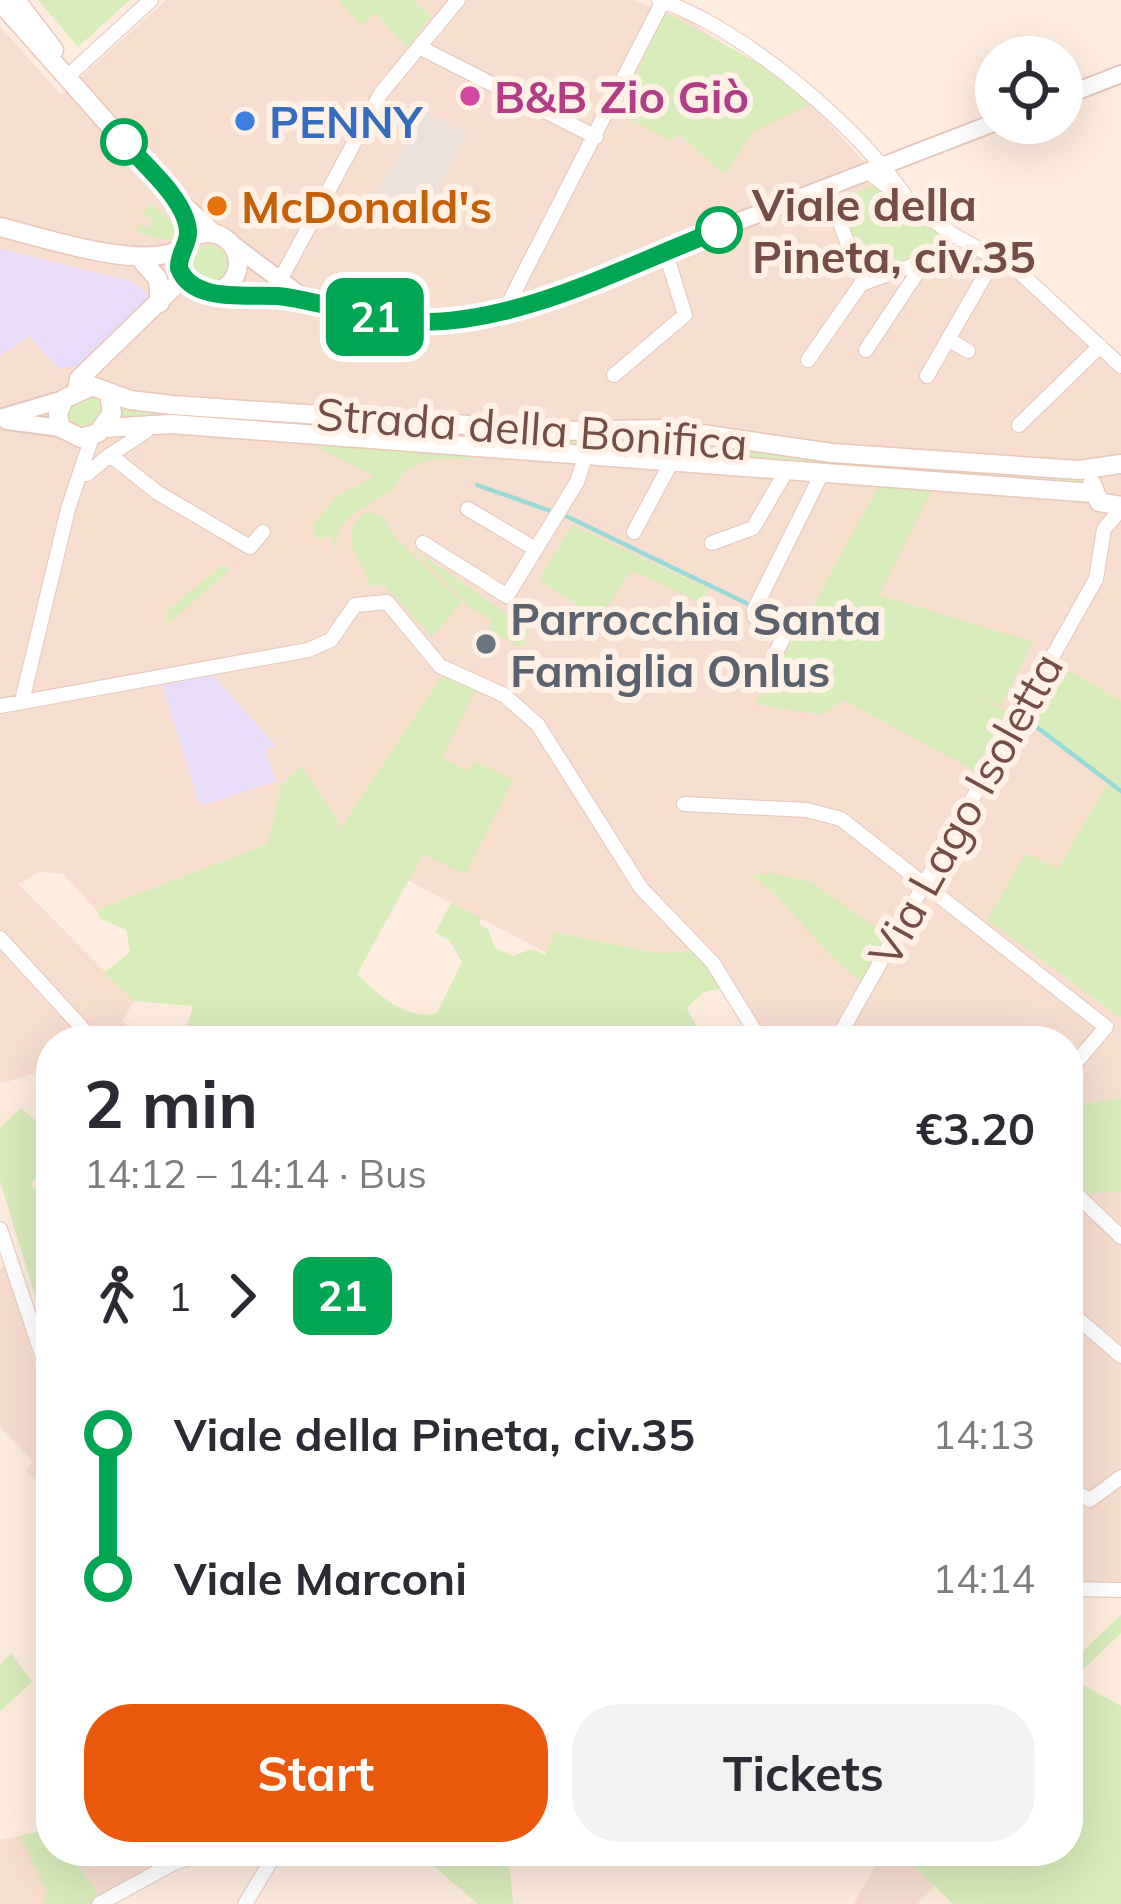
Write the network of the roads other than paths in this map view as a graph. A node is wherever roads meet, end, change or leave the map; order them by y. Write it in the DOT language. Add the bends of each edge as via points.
graph roads {
  1 [pos="16,0"];
  2 [pos="151,0"];
  3 [pos="458,0"];
  4 [pos="661,1"];
  5 [pos="0,2"];
  6 [pos="422,48"];
  7 [pos="1121,74"];
  8 [pos="68,76"];
  9 [pos="1083,89"];
  10 [pos="975,130"];
  11 [pos="596,137"];
  12 [pos="876,169"];
  13 [pos="165,188"];
  14 [pos="827,188"];
  15 [pos="0,227"];
  16 [pos="213,233"];
  17 [pos="952,234"];
  18 [pos="232,244"];
  19 [pos="184,246"];
  20 [pos="665,251"];
  21 [pos="996,256"];
  22 [pos="135,258"];
  23 [pos="925,261"];
  24 [pos="859,274"];
  25 [pos="182,277"];
  26 [pos="279,281"];
  27 [pos="210,292"];
  28 [pos="305,299"];
  29 [pos="160,303"];
  30 [pos="504,312"];
  31 [pos="948,339"];
  32 [pos="1100,346"];
  33 [pos="866,350"];
  34 [pos="968,351"];
  35 [pos="808,360"];
  36 [pos="1121,366"];
  37 [pos="614,375"];
  38 [pos="927,376"];
  39 [pos="107,392"];
  40 [pos="70,394"];
  41 [pos="0,420"];
  42 [pos="150,423"];
  43 [pos="1019,425"];
  44 [pos="61,428"];
  45 [pos="615,430"];
  46 [pos="98,432"];
  47 [pos="706,436"];
  48 [pos="586,454"];
  49 [pos="110,455"];
  50 [pos="623,457"];
  51 [pos="678,463"];
  52 [pos="1121,464"];
  53 [pos="788,468"];
  54 [pos="1099,470"];
  55 [pos="823,471"];
  56 [pos="87,474"];
  57 [pos="1096,497"];
  58 [pos="1121,507"];
  59 [pos="468,509"];
  60 [pos="262,532"];
  61 [pos="634,532"];
  62 [pos="423,543"];
  63 [pos="712,543"];
  64 [pos="532,547"];
  65 [pos="1096,579"];
  66 [pos="777,650"];
  67 [pos="22,700"];
  68 [pos="0,706"];
  69 [pos="684,804"];
  70 [pos="923,882"];
  71 [pos="0,938"];
  72 [pos="80,1026"];
  73 [pos="752,1026"];
  74 [pos="844,1026"];
  75 [pos="1083,1054"];
  76 [pos="1083,1200"];
  77 [pos="0,1229"];
  78 [pos="1121,1237"];
  79 [pos="1083,1323"];
  80 [pos="36,1337"];
  81 [pos="1121,1355"];
  82 [pos="1121,1477"];
  83 [pos="1083,1496"];
  84 [pos="1083,1589"];
  85 [pos="1121,1590"];
  86 [pos="169,1866"];
  87 [pos="268,1866"];
  88 [pos="99,1904"];
  89 [pos="245,1904"];
  1 -- 8 [label="main road"];
  2 -- 8 [label="street"];
  3 -- 6 [label="street"];
  4 -- 11 [label="street"];
  4 -- 12 [label="street" via="710,20 759,53"];
  5 -- 8 [label="main road"];
  6 -- 11 [label="street"];
  6 -- 26 [label="street" via="381,93"];
  7 -- 9 [label="street"];
  8 -- 13 [label="main road"];
  10 -- 12 [label="street"];
  11 -- 30 [label="street"];
  12 -- 14 [label="street"];
  12 -- 17 [label="street"];
  13 -- 16 [label="main road"];
  13 -- 19 [label="main road" via="185,221"];
  14 -- 20 [label="street"];
  14 -- 24 [label="street"];
  15 -- 22 [label="main road"];
  16 -- 18 [label="main road"];
  16 -- 19 [label="main road"];
  17 -- 21 [label="street"];
  17 -- 23 [label="street"];
  18 -- 26 [label="street"];
  18 -- 27 [label="main road" via="237,272"];
  19 -- 22 [label="main road"];
  19 -- 25 [label="main road"];
  20 -- 30 [label="street"];
  20 -- 37 [label="street" via="685,315"];
  21 -- 31 [label="street"];
  21 -- 32 [label="street"];
  22 -- 25 [label="main road"];
  22 -- 29 [label="main road" via="158,279"];
  23 -- 33 [label="street"];
  23 -- 35 [label="street" via="861,284"];
  25 -- 27 [label="main road"];
  25 -- 29 [label="main road"];
  26 -- 28 [label="street"];
  27 -- 28 [label="street"];
  27 -- 39 [label="main road" via="180,303 114,364"];
  28 -- 30 [label="street" via="410,322"];
  29 -- 40 [label="main road"];
  31 -- 34 [label="street"];
  31 -- 38 [label="street"];
  32 -- 36 [label="street"];
  32 -- 43 [label="street"];
  39 -- 40 [label="main road"];
  39 -- 45 [label="main road, Strada della Bonifica" via="172,405"];
  39 -- 46 [label="main road" via="112,413"];
  40 -- 41 [label="street"];
  40 -- 44 [label="main road" via="58,414"];
  41 -- 44 [label="street"];
  42 -- 46 [label="main road, Strada della Bonifica"];
  42 -- 48 [label="main road, Strada della Bonifica"];
  42 -- 49 [label="street"];
  44 -- 46 [label="main road" via="73,436"];
  45 -- 47 [label="main road, Strada della Bonifica"];
  45 -- 50 [label="main road" via="644,434 651,443 645,456"];
  46 -- 67 [label="street" via="67,513"];
  47 -- 51 [label="main road" via="665,440 665,456"];
  47 -- 54 [label="main road, Strada della Bonifica" via="832,453"];
  48 -- 50 [label="main road, Strada della Bonifica"];
  48 -- 64 [label="street, Strada della Bonifica" via="577,482"];
  49 -- 56 [label="street"];
  49 -- 60 [label="street" via="250,547"];
  50 -- 51 [label="main road, Strada della Bonifica"];
  51 -- 53 [label="main road, Strada della Bonifica"];
  51 -- 61 [label="street, Strada della Bonifica"];
  52 -- 54 [label="main road, Strada della Bonifica"];
  53 -- 55 [label="main road, Strada della Bonifica"];
  53 -- 63 [label="street, Strada della Bonifica" via="753,528"];
  54 -- 57 [label="main road"];
  55 -- 57 [label="main road, Strada della Bonifica"];
  55 -- 66 [label="street" via="754,610 788,629"];
  57 -- 58 [label="main road, Strada della Bonifica"];
  57 -- 65 [label="street, Via Lago Isoletta"];
  58 -- 65 [label="street, Via Lago Isoletta" via="1104,529"];
  59 -- 64 [label="street, Strada della Bonifica"];
  62 -- 64 [label="street, Strada della Bonifica" via="507,596"];
  65 -- 70 [label="street, Via Lago Isoletta"];
  67 -- 68 [label="street"];
  67 -- 73 [label="street" via="308,650 331,640 355,604 387,602 440,666 504,695 538,725 641,889 713,963"];
  69 -- 70 [label="street" via="830,815"];
  70 -- 74 [label="street, Via Lago Isoletta"];
  70 -- 75 [label="street" via="1106,1027"];
  71 -- 72 [label="street"];
  76 -- 78 [label="street"];
  77 -- 80 [label="street"];
  79 -- 81 [label="street"];
  82 -- 83 [label="street" via="1090,1500"];
  84 -- 85 [label="street"];
  86 -- 88 [label="street"];
  87 -- 89 [label="street"];
}
